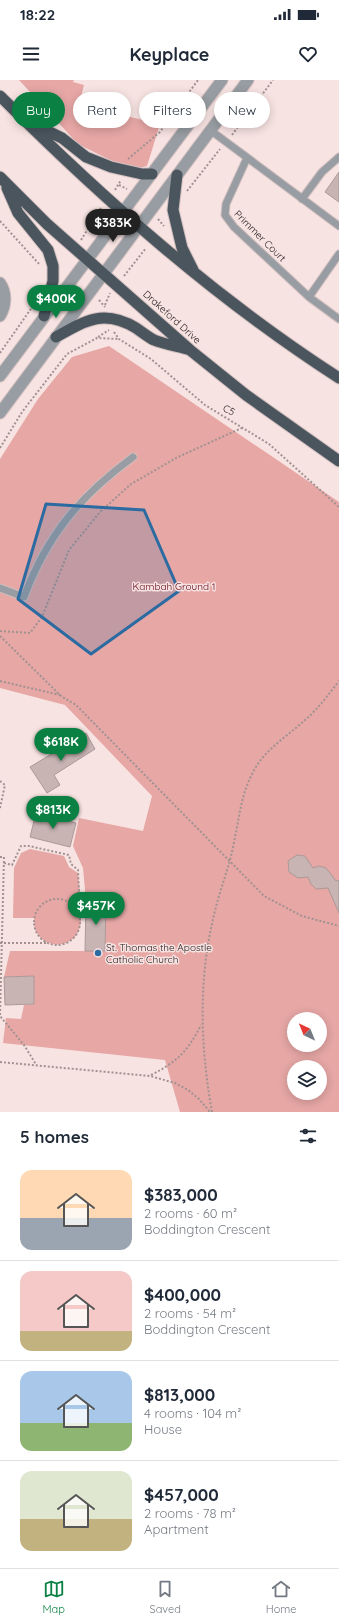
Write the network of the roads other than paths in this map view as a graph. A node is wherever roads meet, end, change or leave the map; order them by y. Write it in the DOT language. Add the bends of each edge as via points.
graph roads {
  1 [pos="222,80"];
  2 [pos="248,80"];
  3 [pos="0,96"];
  4 [pos="12,108"];
  5 [pos="33,128"];
  6 [pos="40,128"];
  7 [pos="210,130"];
  8 [pos="339,157"];
  9 [pos="247,158"];
  10 [pos="152,174"];
  11 [pos="177,174"];
  12 [pos="2,179"];
  13 [pos="302,199"];
  14 [pos="122,211"];
  15 [pos="139,226"];
  16 [pos="339,226"];
  17 [pos="339,254"];
  18 [pos="86,258"];
  19 [pos="104,274"];
  20 [pos="196,275"];
  21 [pos="0,283"];
  22 [pos="309,297"];
  23 [pos="0,316"];
  24 [pos="44,316"];
  25 [pos="339,319"];
  26 [pos="56,337"];
  27 [pos="190,350"];
  28 [pos="0,376"];
  29 [pos="339,378"];
  30 [pos="0,413"];
  31 [pos="133,457"];
  32 [pos="339,461"];
  33 [pos="0,588"];
  1 -- 10 [label="street"];
  2 -- 7 [label="street"];
  3 -- 4 [label="highway"];
  5 -- 14 [label="highway"];
  6 -- 10 [label="highway" via="62,138 86,157 111,167"];
  7 -- 9 [label="lane"];
  7 -- 11 [label="street"];
  8 -- 13 [label="lane" via="322,172"];
  9 -- 13 [label="lane"];
  9 -- 22 [label="lane, Primmer Court" via="226,204 225,215 234,227"];
  10 -- 14 [label="street"];
  11 -- 15 [label="street"];
  11 -- 20 [label="highway" via="172,210 182,248"];
  12 -- 18 [label="highway, Drakeford Drive" via="46,224"];
  12 -- 24 [label="highway" via="18,213 48,250 53,266 54,281"];
  13 -- 16 [label="lane"];
  14 -- 15 [label="highway"];
  14 -- 18 [label="street"];
  15 -- 19 [label="street"];
  15 -- 20 [label="highway"];
  17 -- 22 [label="lane"];
  18 -- 19 [label="highway, Drakeford Drive"];
  18 -- 24 [label="street"];
  19 -- 26 [label="street"];
  19 -- 27 [label="highway, Drakeford Drive"];
  20 -- 29 [label="highway" via="254,320"];
  21 -- 23 [label="street" via="5,296 4,310"];
  22 -- 25 [label="lane, Primmer Court"];
  24 -- 28 [label="street"];
  26 -- 27 [label="highway" via="85,322 109,317 137,328 154,340"];
  26 -- 30 [label="street"];
  27 -- 32 [label="highway, Drakeford Drive" via="246,395"];
  31 -- 33 [label="lane" via="104,478 67,517 47,547 24,597"];
}
